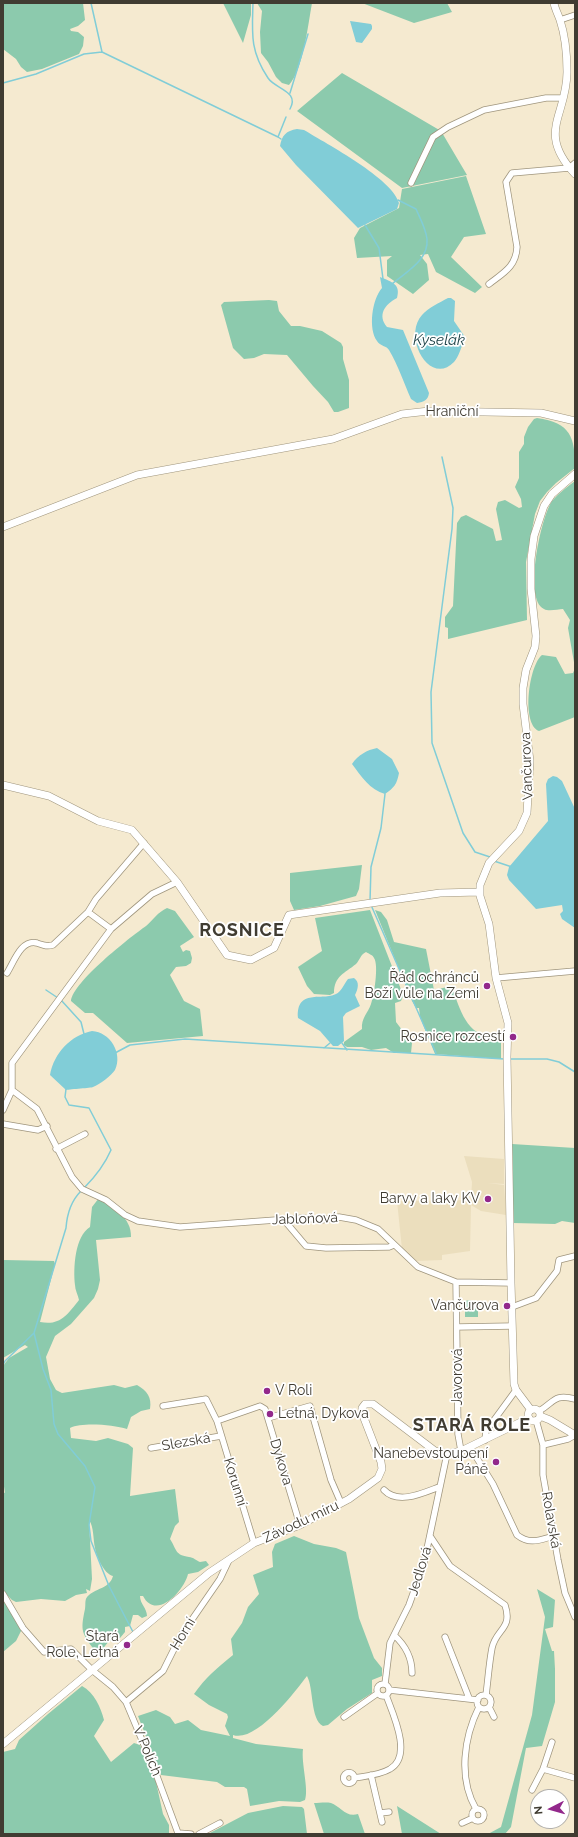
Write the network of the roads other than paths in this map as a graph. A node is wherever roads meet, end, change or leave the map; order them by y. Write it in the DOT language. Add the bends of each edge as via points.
graph roads {
  1 [pos="554,3"];
  2 [pos="575,15"];
  3 [pos="560,20"];
  4 [pos="563,98"];
  5 [pos="572,165"];
  6 [pos="575,174"];
  7 [pos="411,182"];
  8 [pos="489,284"];
  9 [pos="575,421"];
  10 [pos="575,474"];
  11 [pos="3,527"];
  12 [pos="3,785"];
  13 [pos="144,843"];
  14 [pos="177,882"];
  15 [pos="479,892"];
  16 [pos="88,912"];
  17 [pos="111,929"];
  18 [pos="575,971"];
  19 [pos="7,972"];
  20 [pos="496,978"];
  21 [pos="12,1090"];
  22 [pos="3,1110"];
  23 [pos="3,1124"];
  24 [pos="47,1126"];
  25 [pos="85,1133"];
  26 [pos="56,1149"];
  27 [pos="284,1220"];
  28 [pos="394,1245"];
  29 [pos="575,1256"];
  30 [pos="456,1282"];
  31 [pos="511,1283"];
  32 [pos="512,1307"];
  33 [pos="512,1326"];
  34 [pos="457,1327"];
  35 [pos="516,1390"];
  36 [pos="575,1400"];
  37 [pos="163,1406"];
  38 [pos="535,1415"];
  39 [pos="268,1418"];
  40 [pos="217,1421"];
  41 [pos="575,1435"];
  42 [pos="221,1436"];
  43 [pos="485,1440"];
  44 [pos="543,1445"];
  45 [pos="470,1447"];
  46 [pos="151,1448"];
  47 [pos="461,1450"];
  48 [pos="446,1454"];
  49 [pos="439,1487"];
  50 [pos="384,1490"];
  51 [pos="341,1503"];
  52 [pos="300,1525"];
  53 [pos="430,1536"];
  54 [pos="554,1536"];
  55 [pos="254,1543"];
  56 [pos="230,1558"];
  57 [pos="3,1594"];
  58 [pos="575,1617"];
  59 [pos="394,1635"];
  60 [pos="445,1637"];
  61 [pos="92,1670"];
  62 [pos="412,1673"];
  63 [pos="385,1684"];
  64 [pos="378,1693"];
  65 [pos="388,1693"];
  66 [pos="486,1695"];
  67 [pos="469,1698"];
  68 [pos="478,1700"];
  69 [pos="126,1702"];
  70 [pos="479,1707"];
  71 [pos="489,1707"];
  72 [pos="344,1717"];
  73 [pos="494,1717"];
  74 [pos="552,1742"];
  75 [pos="3,1744"];
  76 [pos="543,1769"];
  77 [pos="371,1775"];
  78 [pos="354,1778"];
  79 [pos="575,1778"];
  80 [pos="533,1789"];
  81 [pos="476,1809"];
  82 [pos="389,1812"];
  83 [pos="380,1814"];
  84 [pos="473,1818"];
  85 [pos="382,1822"];
  86 [pos="220,1823"];
  87 [pos="462,1823"];
  88 [pos="190,1834"];
  89 [pos="199,1834"];
  1 -- 3 [label="street"];
  2 -- 3 [label="street"];
  3 -- 4 [label="street" via="567,69"];
  4 -- 5 [label="street" via="556,121 556,140 561,156"];
  4 -- 7 [label="street" via="546,98 484,110 448,127 433,137"];
  5 -- 6 [label="street"];
  5 -- 8 [label="street" via="512,174 506,182 517,257 511,266"];
  9 -- 11 [label="street, Hraniční" via="541,413 429,411 402,414 333,439 137,475"];
  10 -- 15 [label="street, Vančurova" via="552,494 544,506 534,536 531,589 536,636 523,688 530,761 527,813 519,831 498,851 486,869 480,881"];
  12 -- 13 [label="street" via="49,796 98,821 132,830"];
  13 -- 14 [label="street"];
  13 -- 16 [label="street"];
  14 -- 15 [label="street" via="227,955 251,960 274,948 289,915 440,893"];
  14 -- 17 [label="street" via="152,894"];
  15 -- 20 [label="street" via="488,919"];
  16 -- 17 [label="street"];
  16 -- 19 [label="street" via="52,945 28,943 21,949"];
  17 -- 21 [label="street" via="12,1063"];
  18 -- 20 [label="street"];
  20 -- 31 [label="street" via="508,1028"];
  21 -- 22 [label="street"];
  21 -- 24 [label="street, Jabloňová" via="37,1109"];
  23 -- 24 [label="street" via="38,1130"];
  24 -- 26 [label="street, Jabloňová"];
  25 -- 26 [label="street"];
  26 -- 27 [label="street, Jabloňová" via="82,1189 106,1200 125,1215 138,1221 180,1228"];
  27 -- 28 [label="street, Jabloňová" via="322,1220 339,1217 356,1220 378,1229"];
  27 -- 28 [label="street, Jabloňová" via="306,1246 326,1248"];
  28 -- 30 [label="street, Jabloňová" via="418,1267"];
  29 -- 32 [label="street" via="559,1260 557,1272 536,1298"];
  30 -- 31 [label="street, Jabloňová"];
  30 -- 34 [label="street, Javorová"];
  31 -- 32 [label="street"];
  32 -- 33 [label="street"];
  33 -- 34 [label="street"];
  33 -- 35 [label="street"];
  34 -- 47 [label="street, Javorová" via="458,1434"];
  35 -- 38 [label="street"];
  35 -- 43 [label="street" via="486,1431"];
  36 -- 38 [label="street" via="552,1400"];
  37 -- 40 [label="street, Korunní" via="206,1399"];
  38 -- 41 [label="street" via="550,1420"];
  38 -- 43 [label="street"];
  38 -- 44 [label="street, Rolavská"];
  39 -- 40 [label="street" via="265,1409 260,1406"];
  39 -- 51 [label="street" via="310,1406 331,1480"];
  39 -- 52 [label="street, Dykova"];
  40 -- 42 [label="street, Korunní"];
  41 -- 44 [label="street"];
  42 -- 46 [label="street, Slezská"];
  42 -- 55 [label="street, Korunní"];
  43 -- 45 [label="street"];
  44 -- 54 [label="street, Rolavská" via="543,1475"];
  45 -- 47 [label="street"];
  45 -- 54 [label="street" via="493,1484 517,1535 524,1541"];
  47 -- 48 [label="street"];
  48 -- 49 [label="street, Jedlová"];
  48 -- 51 [label="street, Závodu míru" via="429,1448 373,1404 365,1404 362,1413 381,1462 381,1474 372,1483"];
  49 -- 50 [label="street" via="403,1498"];
  49 -- 53 [label="street, Jedlová"];
  51 -- 52 [label="street, Závodu míru"];
  52 -- 55 [label="street, Závodu míru"];
  53 -- 59 [label="street, Jedlová" via="424,1563 409,1605"];
  53 -- 66 [label="street" via="450,1566 505,1605 507,1622 492,1647"];
  54 -- 58 [label="street, Rolavská" via="565,1593"];
  55 -- 56 [label="street, Závodu míru"];
  56 -- 61 [label="street, Závodu míru"];
  56 -- 69 [label="street, Horní" via="220,1579 180,1637 163,1671"];
  57 -- 61 [label="street, V Polích" via="23,1628 44,1652 72,1649"];
  59 -- 62 [label="street" via="408,1653"];
  59 -- 63 [label="street, Jedlová" via="389,1648"];
  60 -- 67 [label="street"];
  61 -- 69 [label="street, V Polích" via="113,1687"];
  61 -- 75 [label="street, Závodu míru"];
  63 -- 64 [label="street" via="379,1686"];
  63 -- 65 [label="street"];
  64 -- 65 [label="street" via="381,1696"];
  64 -- 72 [label="street"];
  65 -- 67 [label="street"];
  65 -- 77 [label="street" via="401,1739 401,1753 392,1769"];
  66 -- 68 [label="street"];
  66 -- 71 [label="street" via="491,1700"];
  67 -- 68 [label="street"];
  68 -- 70 [label="street"];
  69 -- 88 [label="street, V Polích" via="178,1832"];
  70 -- 71 [label="street"];
  70 -- 81 [label="street" via="468,1735 465,1760 468,1788"];
  71 -- 73 [label="street"];
  74 -- 76 [label="street"];
  76 -- 79 [label="street"];
  76 -- 80 [label="street"];
  77 -- 78 [label="street"];
  77 -- 83 [label="street"];
  81 -- 84 [label="street" via="472,1813"];
  81 -- 84 [label="street" via="483,1811 485,1816 478,1822"];
  82 -- 83 [label="street"];
  83 -- 85 [label="street"];
  84 -- 87 [label="street"];
  86 -- 89 [label="street"];
}
